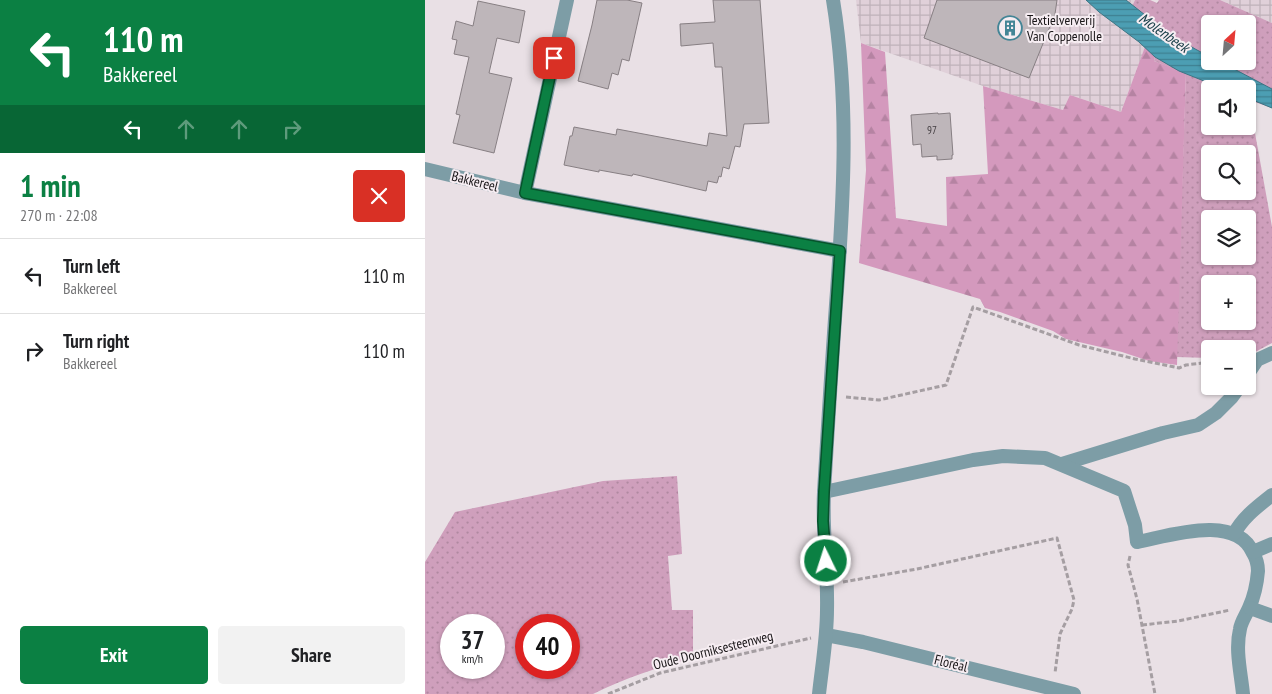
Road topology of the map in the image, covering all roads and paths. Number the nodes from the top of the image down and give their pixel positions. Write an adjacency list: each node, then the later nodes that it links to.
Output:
1 (567, 0): 4 (street)
2 (833, 0): 5 (street)
3 (425, 169): 4 (street, Bakkereel)
4 (525, 193): 5 (street, Bakkereel)
5 (840, 251): 10 (street)
6 (1272, 353): 7 (street)
7 (1256, 361)
8 (1201, 363): 10 (path)
9 (1233, 395): 11 (street)
10 (830, 396): 12 (street)
11 (1062, 464): 12 (street); 15 (street)
12 (824, 492): 18 (street)
13 (1272, 495): 14 (street)
14 (1234, 534): 15 (street); 17 (street)
15 (1137, 542): 21 (path)
16 (1272, 544): 17 (street)
17 (1253, 552): 19 (street)
18 (827, 583): 22 (street); 23 (path)
19 (1250, 608): 20 (street); 21 (path); 28 (street)
20 (1272, 616)
21 (1142, 625): 27 (path)
22 (826, 635): 23 (street, Floréal); 24 (path, Oude Doorniksesteenweg); 25 (street)
23 (1053, 688): 26 (street, Floréal)
24 (608, 694)
25 (819, 694)
26 (1075, 694)
27 (1155, 694)
28 (1243, 694)

